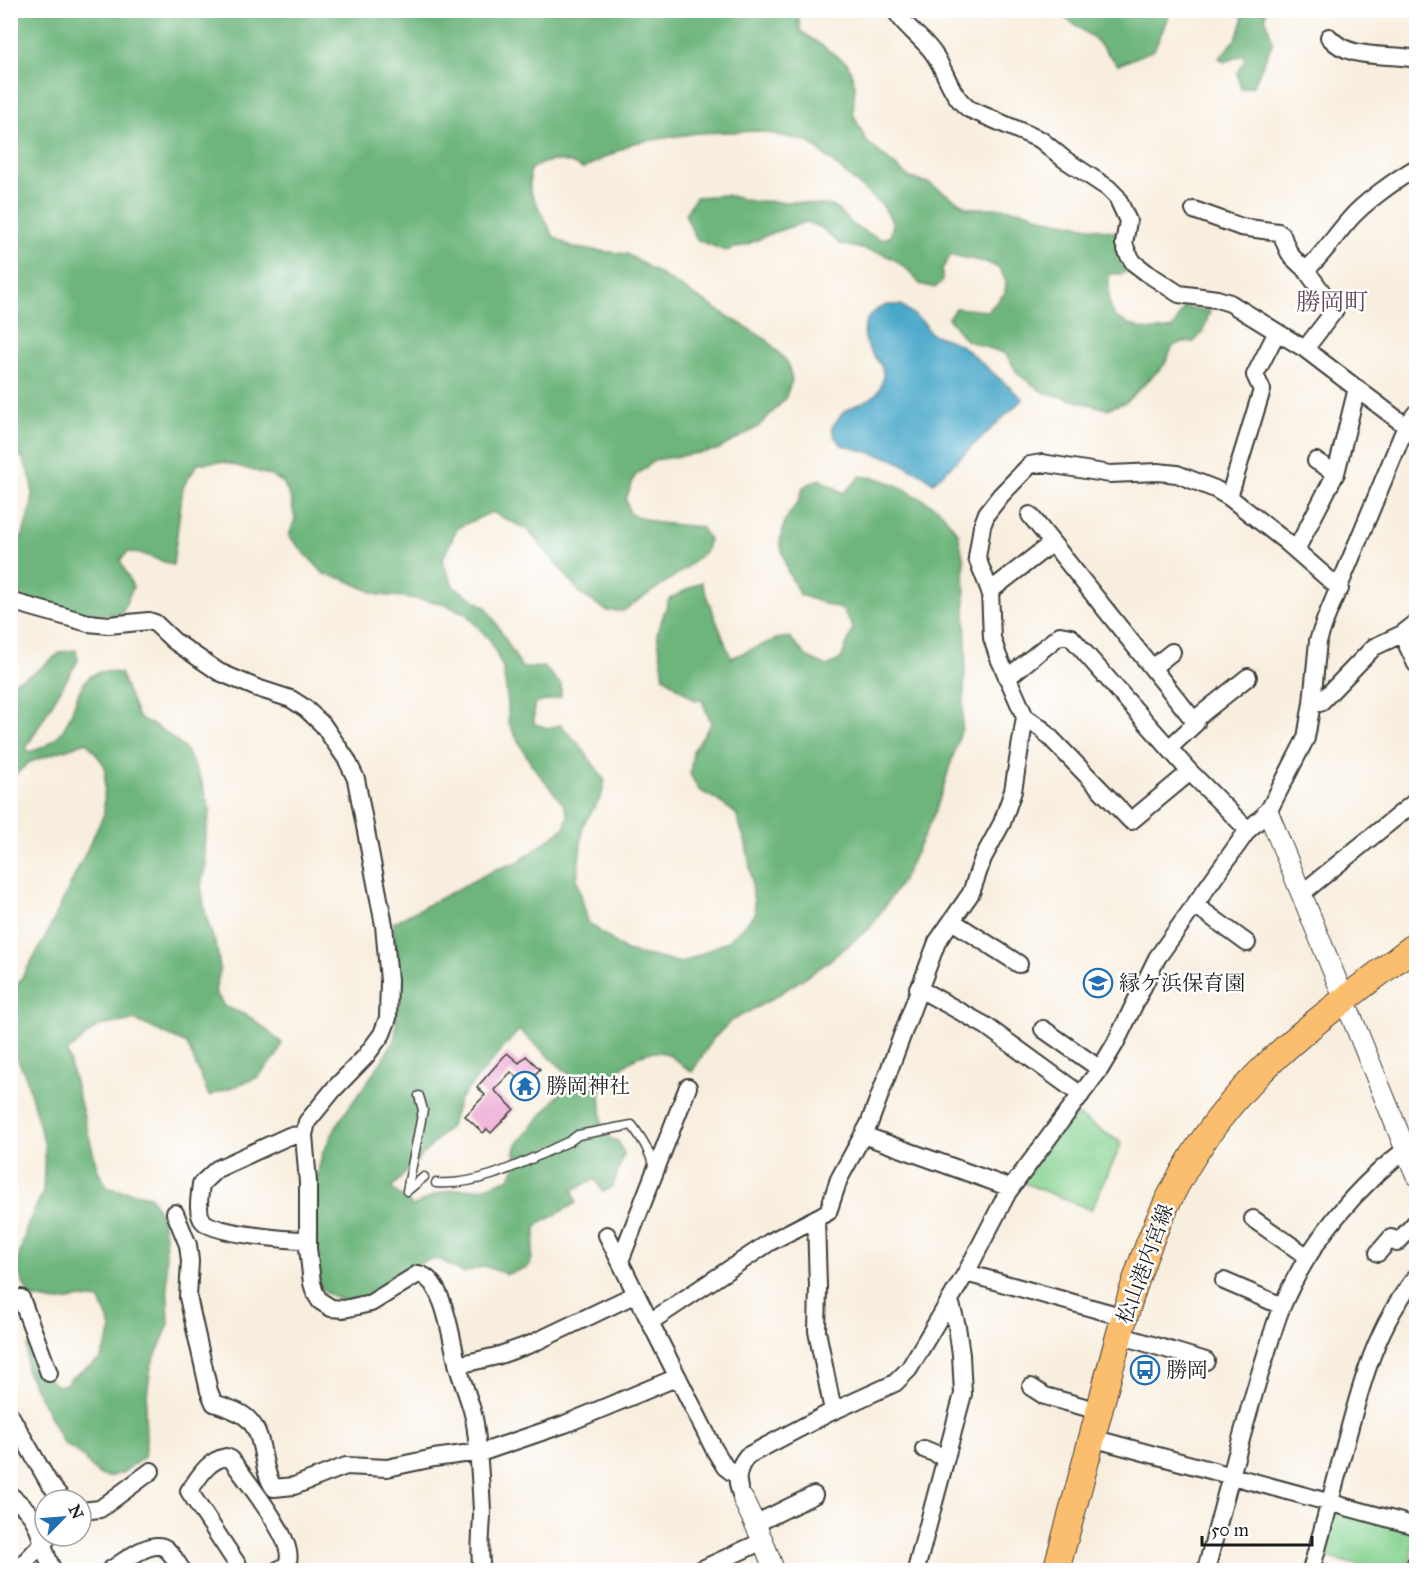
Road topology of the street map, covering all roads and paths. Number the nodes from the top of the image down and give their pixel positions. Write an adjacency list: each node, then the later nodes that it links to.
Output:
1 (897, 10): 7 (street)
2 (1329, 37): 3 (street)
3 (1416, 59)
4 (1416, 168): 6 (street)
5 (1194, 210): 6 (street)
6 (1306, 270): 8 (street)
7 (1277, 333): 8 (street); 13 (street)
8 (1305, 349): 9 (street)
9 (1357, 388): 10 (street); 12 (street)
10 (1411, 419): 17 (street)
11 (1316, 461): 12 (street)
12 (1336, 473): 16 (street)
13 (1229, 497): 16 (street); 18 (street)
14 (1030, 515): 15 (street)
15 (1052, 543): 18 (street); 24 (street)
16 (1296, 550): 17 (street)
17 (1340, 590): 27 (street)
18 (990, 591): 26 (street)
19 (10, 601): 48 (street)
20 (1416, 623): 21 (street)
21 (1402, 634): 23 (street); 27 (street)
22 (1172, 652): 24 (street)
23 (1416, 664)
24 (1152, 668): 29 (street)
25 (1248, 677): 29 (street)
26 (1007, 678): 28 (street); 30 (street)
27 (1312, 703): 33 (street)
28 (1024, 717): 31 (street); 37 (street)
29 (1194, 720): 30 (street)
30 (1168, 748): 31 (street)
31 (1190, 772): 34 (street)
32 (1416, 801): 35 (street)
33 (1268, 812): 34 (street); 35 (street)
34 (1248, 830): 36 (street)
35 (1301, 894): 42 (street)
36 (1195, 905): 38 (street); 44 (street)
37 (952, 921): 40 (street); 41 (street)
38 (1247, 943)
39 (1416, 945): 42 (main road, 松山港内宮線)
40 (1019, 964)
41 (918, 988): 46 (street); 49 (street)
42 (1344, 1000): 50 (street); 73 (main road, 松山港内宮線)
43 (1043, 1029): 44 (street)
44 (1100, 1069): 46 (street)
45 (688, 1087): 51 (street)
46 (1081, 1095): 55 (street)
47 (419, 1096): 53 (lane)
48 (304, 1135): 56 (street); 61 (street)
49 (862, 1135): 55 (street); 57 (street)
50 (1411, 1146): 52 (street); 63 (street)
51 (655, 1172): 54 (lane); 64 (street)
52 (1416, 1174)
53 (424, 1177)
54 (436, 1183)
55 (1011, 1188): 65 (street)
56 (200, 1200): 61 (street); 84 (street)
57 (816, 1218): 72 (street); 80 (street)
58 (1253, 1220): 63 (street)
59 (1416, 1222): 62 (street)
60 (607, 1235): 64 (street)
61 (308, 1240): 75 (street)
62 (1378, 1253)
63 (1308, 1257): 71 (street)
64 (620, 1261): 68 (street)
65 (966, 1273): 69 (street); 73 (street)
66 (1416, 1277): 93 (street)
67 (1224, 1281): 71 (street)
68 (636, 1294): 72 (street); 75 (street)
69 (950, 1301): 80 (street); 85 (street)
70 (10, 1302): 76 (street)
71 (1282, 1306): 88 (street)
72 (650, 1322): 77 (street)
73 (1122, 1326): 74 (street); 79 (main road, 松山港内宮線)
74 (1206, 1361)
75 (458, 1365): 84 (street)
76 (49, 1373)
77 (678, 1377): 84 (street); 87 (street)
78 (1032, 1387): 79 (street)
79 (1099, 1411): 82 (main road, 松山港内宮線)
80 (833, 1412): 87 (street)
81 (10, 1415): 89 (street)
82 (1092, 1438): 88 (street); 111 (main road, 松山港内宮線)
83 (924, 1449): 85 (street)
84 (478, 1451): 107 (street)
85 (946, 1458): 110 (street)
86 (151, 1471): 94 (street)
87 (737, 1476): 92 (street)
88 (1232, 1476): 93 (street); 112 (street)
89 (53, 1488)
90 (10, 1495): 95 (street)
91 (814, 1495): 97 (street)
92 (743, 1499): 97 (street)
93 (1330, 1503): 96 (street); 113 (street)
94 (93, 1510)
95 (33, 1520)
96 (1416, 1526)
97 (759, 1532): 108 (street); 109 (street)
98 (38, 1548): 101 (street)
99 (48, 1548): 102 (street)
100 (1416, 1563): 114 (street)
101 (17, 1570)
102 (53, 1570)
103 (110, 1570): 104 (street)
104 (182, 1570)
105 (241, 1570): 106 (street)
106 (278, 1570)
107 (482, 1570)
108 (700, 1570)
109 (774, 1570)
110 (916, 1570)
111 (1056, 1570)
112 (1206, 1570)
113 (1311, 1570)
114 (1414, 1570)

